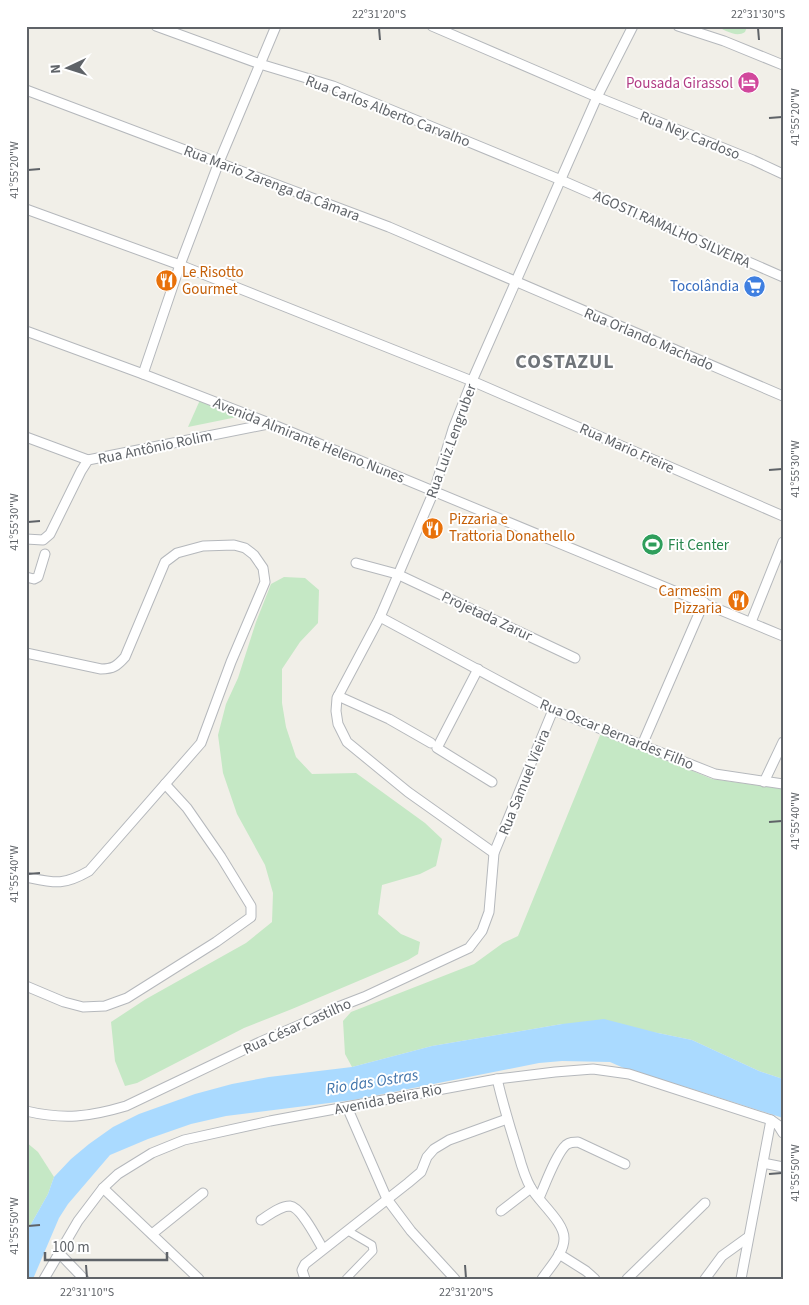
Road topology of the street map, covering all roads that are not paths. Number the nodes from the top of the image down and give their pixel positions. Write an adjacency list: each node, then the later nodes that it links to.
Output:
1 (156, 26): 6 (street, Rua Carlos Alberto Carvalho)
2 (276, 26): 6 (street)
3 (432, 26): 9 (street, Rua Ney Cardoso)
4 (633, 26): 9 (street, Rua Luiz Lengruber)
5 (678, 26): 7 (street)
6 (260, 64): 10 (street); 12 (street, Rua Carlos Alberto Carvalho)
7 (783, 65)
8 (26, 90): 10 (street, Rua Mario Zarenga da Câmara)
9 (597, 97): 11 (street, Rua Ney Cardoso); 12 (street, Rua Luiz Lengruber)
10 (219, 162): 14 (street); 16 (street, Rua Mario Zarenga da Câmara)
11 (783, 174)
12 (561, 180): 15 (street, AGOSTI RAMALHO SILVEIRA); 16 (street, Rua Luiz Lengruber)
13 (26, 210): 14 (street, Rua Mario Freire)
14 (180, 265): 18 (street); 19 (street, Rua Mario Freire)
15 (783, 277)
16 (516, 281): 19 (street, Rua Luiz Lengruber); 20 (street, Rua Orlando Machado)
17 (26, 331): 18 (street, Avenida Almirante Heleno Nunes)
18 (143, 374): 21 (street, Avenida Almirante Heleno Nunes)
19 (472, 381): 24 (street, Rua Luiz Lengruber); 25 (street, Rua Mario Freire)
20 (783, 396)
21 (269, 424): 23 (street, Rua Antônio Rolim); 24 (street, Avenida Almirante Heleno Nunes)
22 (26, 438): 23 (street)
23 (88, 460): 26 (street, Rua Antônio Rolim)
24 (434, 491): 30 (street, Rua Luiz Lengruber); 32 (street, Avenida Almirante Heleno Nunes)
25 (783, 516)
26 (26, 539)
27 (783, 542): 34 (street)
28 (46, 554): 31 (street)
29 (356, 563): 30 (street, Projetada Zarur)
30 (398, 574): 33 (street, Rua Luiz Lengruber); 37 (street, Projetada Zarur)
31 (26, 577)
32 (704, 602): 34 (street, Avenida Almirante Heleno Nunes); 43 (street)
33 (380, 617): 38 (street, Rua Oscar Bernardes Filho); 39 (street, Rua Luiz Lengruber)
34 (751, 622): 35 (street, Avenida Almirante Heleno Nunes)
35 (783, 636)
36 (26, 653): 46 (street)
37 (576, 658)
38 (478, 669): 40 (street, Rua Oscar Bernardes Filho); 44 (street)
39 (338, 696): 42 (street); 48 (street, Rua Luiz Lengruber)
40 (553, 710): 43 (street, Rua Oscar Bernardes Filho); 48 (street, Rua Samuel Vieira)
41 (783, 742): 45 (street)
42 (431, 743)
43 (642, 745): 45 (street, Rua Oscar Bernardes Filho)
44 (492, 782)
45 (764, 782): 47 (street, Rua Oscar Bernardes Filho)
46 (165, 784): 49 (street); 50 (street)
47 (783, 784)
48 (494, 853): 53 (street, Rua César Castilho)
49 (26, 877)
50 (26, 986)
51 (497, 1079): 52 (street, Avenida Beira Rio); 54 (street); 55 (street, Avenida Beira Rio)
52 (347, 1107): 60 (street, Avenida Beira Rio); 64 (street)
53 (26, 1111)
54 (507, 1119): 61 (street); 64 (street)
55 (770, 1120): 56 (street, Avenida Beira Rio); 57 (street)
56 (783, 1132)
57 (763, 1163): 59 (street); 70 (street)
58 (625, 1164): 63 (street)
59 (783, 1167)
60 (103, 1188): 69 (street); 72 (street, Avenida Beira Rio)
61 (531, 1188): 63 (street); 66 (street)
62 (203, 1193): 69 (street)
63 (539, 1198): 73 (street)
64 (387, 1199): 68 (street); 79 (street)
65 (705, 1203): 82 (street)
66 (501, 1211)
67 (261, 1220): 71 (street)
68 (348, 1231): 71 (street); 78 (street)
69 (152, 1234): 76 (street)
70 (747, 1238): 83 (street); 84 (street)
71 (323, 1249): 77 (street)
72 (59, 1253): 74 (street, Avenida Beira Rio); 75 (street)
73 (559, 1254): 80 (street); 81 (street)
74 (44, 1279)
75 (84, 1279)
76 (199, 1279)
77 (305, 1279)
78 (346, 1279)
79 (455, 1279)
80 (542, 1279)
81 (595, 1279)
82 (626, 1279)
83 (706, 1279)
84 (741, 1279)

